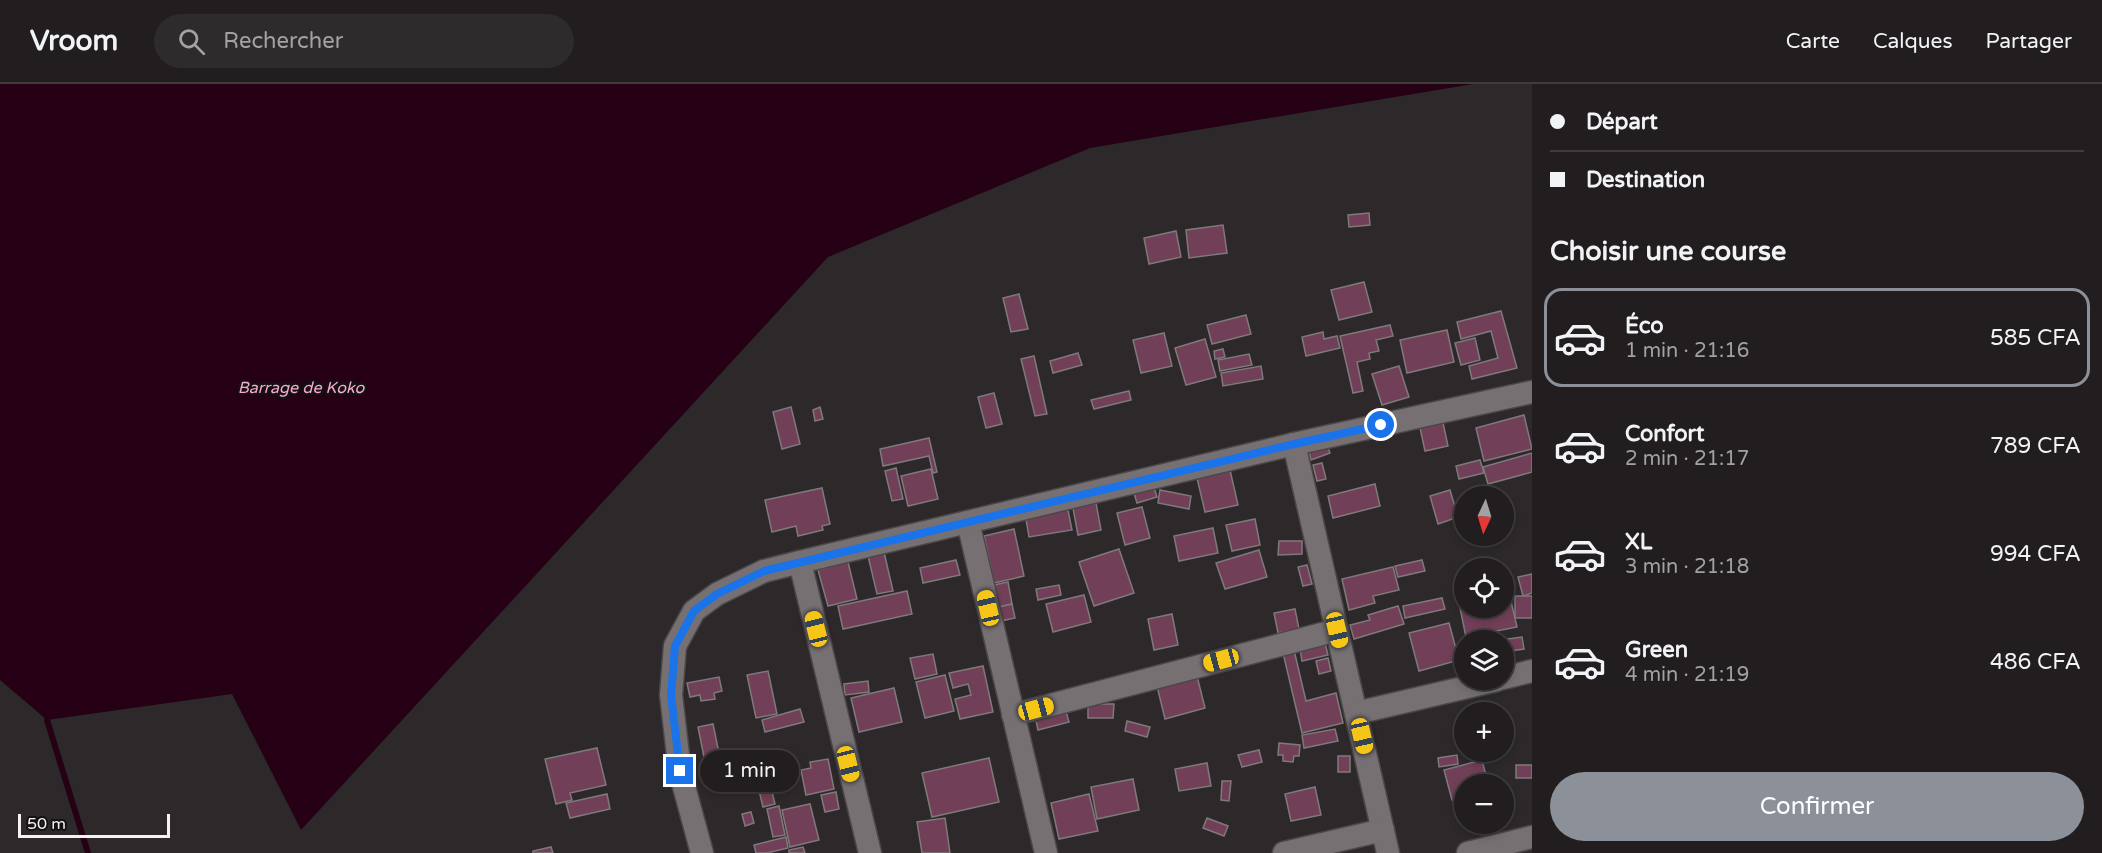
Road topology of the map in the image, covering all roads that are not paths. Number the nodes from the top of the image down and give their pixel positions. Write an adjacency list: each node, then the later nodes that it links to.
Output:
1 (1532, 392): 2 (street)
2 (1294, 444): 3 (street); 5 (street)
3 (968, 522): 4 (street); 10 (street)
4 (800, 562): 13 (street); 14 (street)
5 (1337, 630): 9 (street); 10 (street)
6 (1532, 671): 7 (street)
7 (1514, 675)
8 (1454, 690): 9 (street)
9 (1356, 713): 11 (street)
10 (1013, 715): 15 (street)
11 (1383, 830): 16 (street); 17 (street)
12 (1532, 837): 18 (street)
13 (702, 853)
14 (870, 853)
15 (1046, 853)
16 (1284, 853)
17 (1388, 853)
18 (1468, 853)

